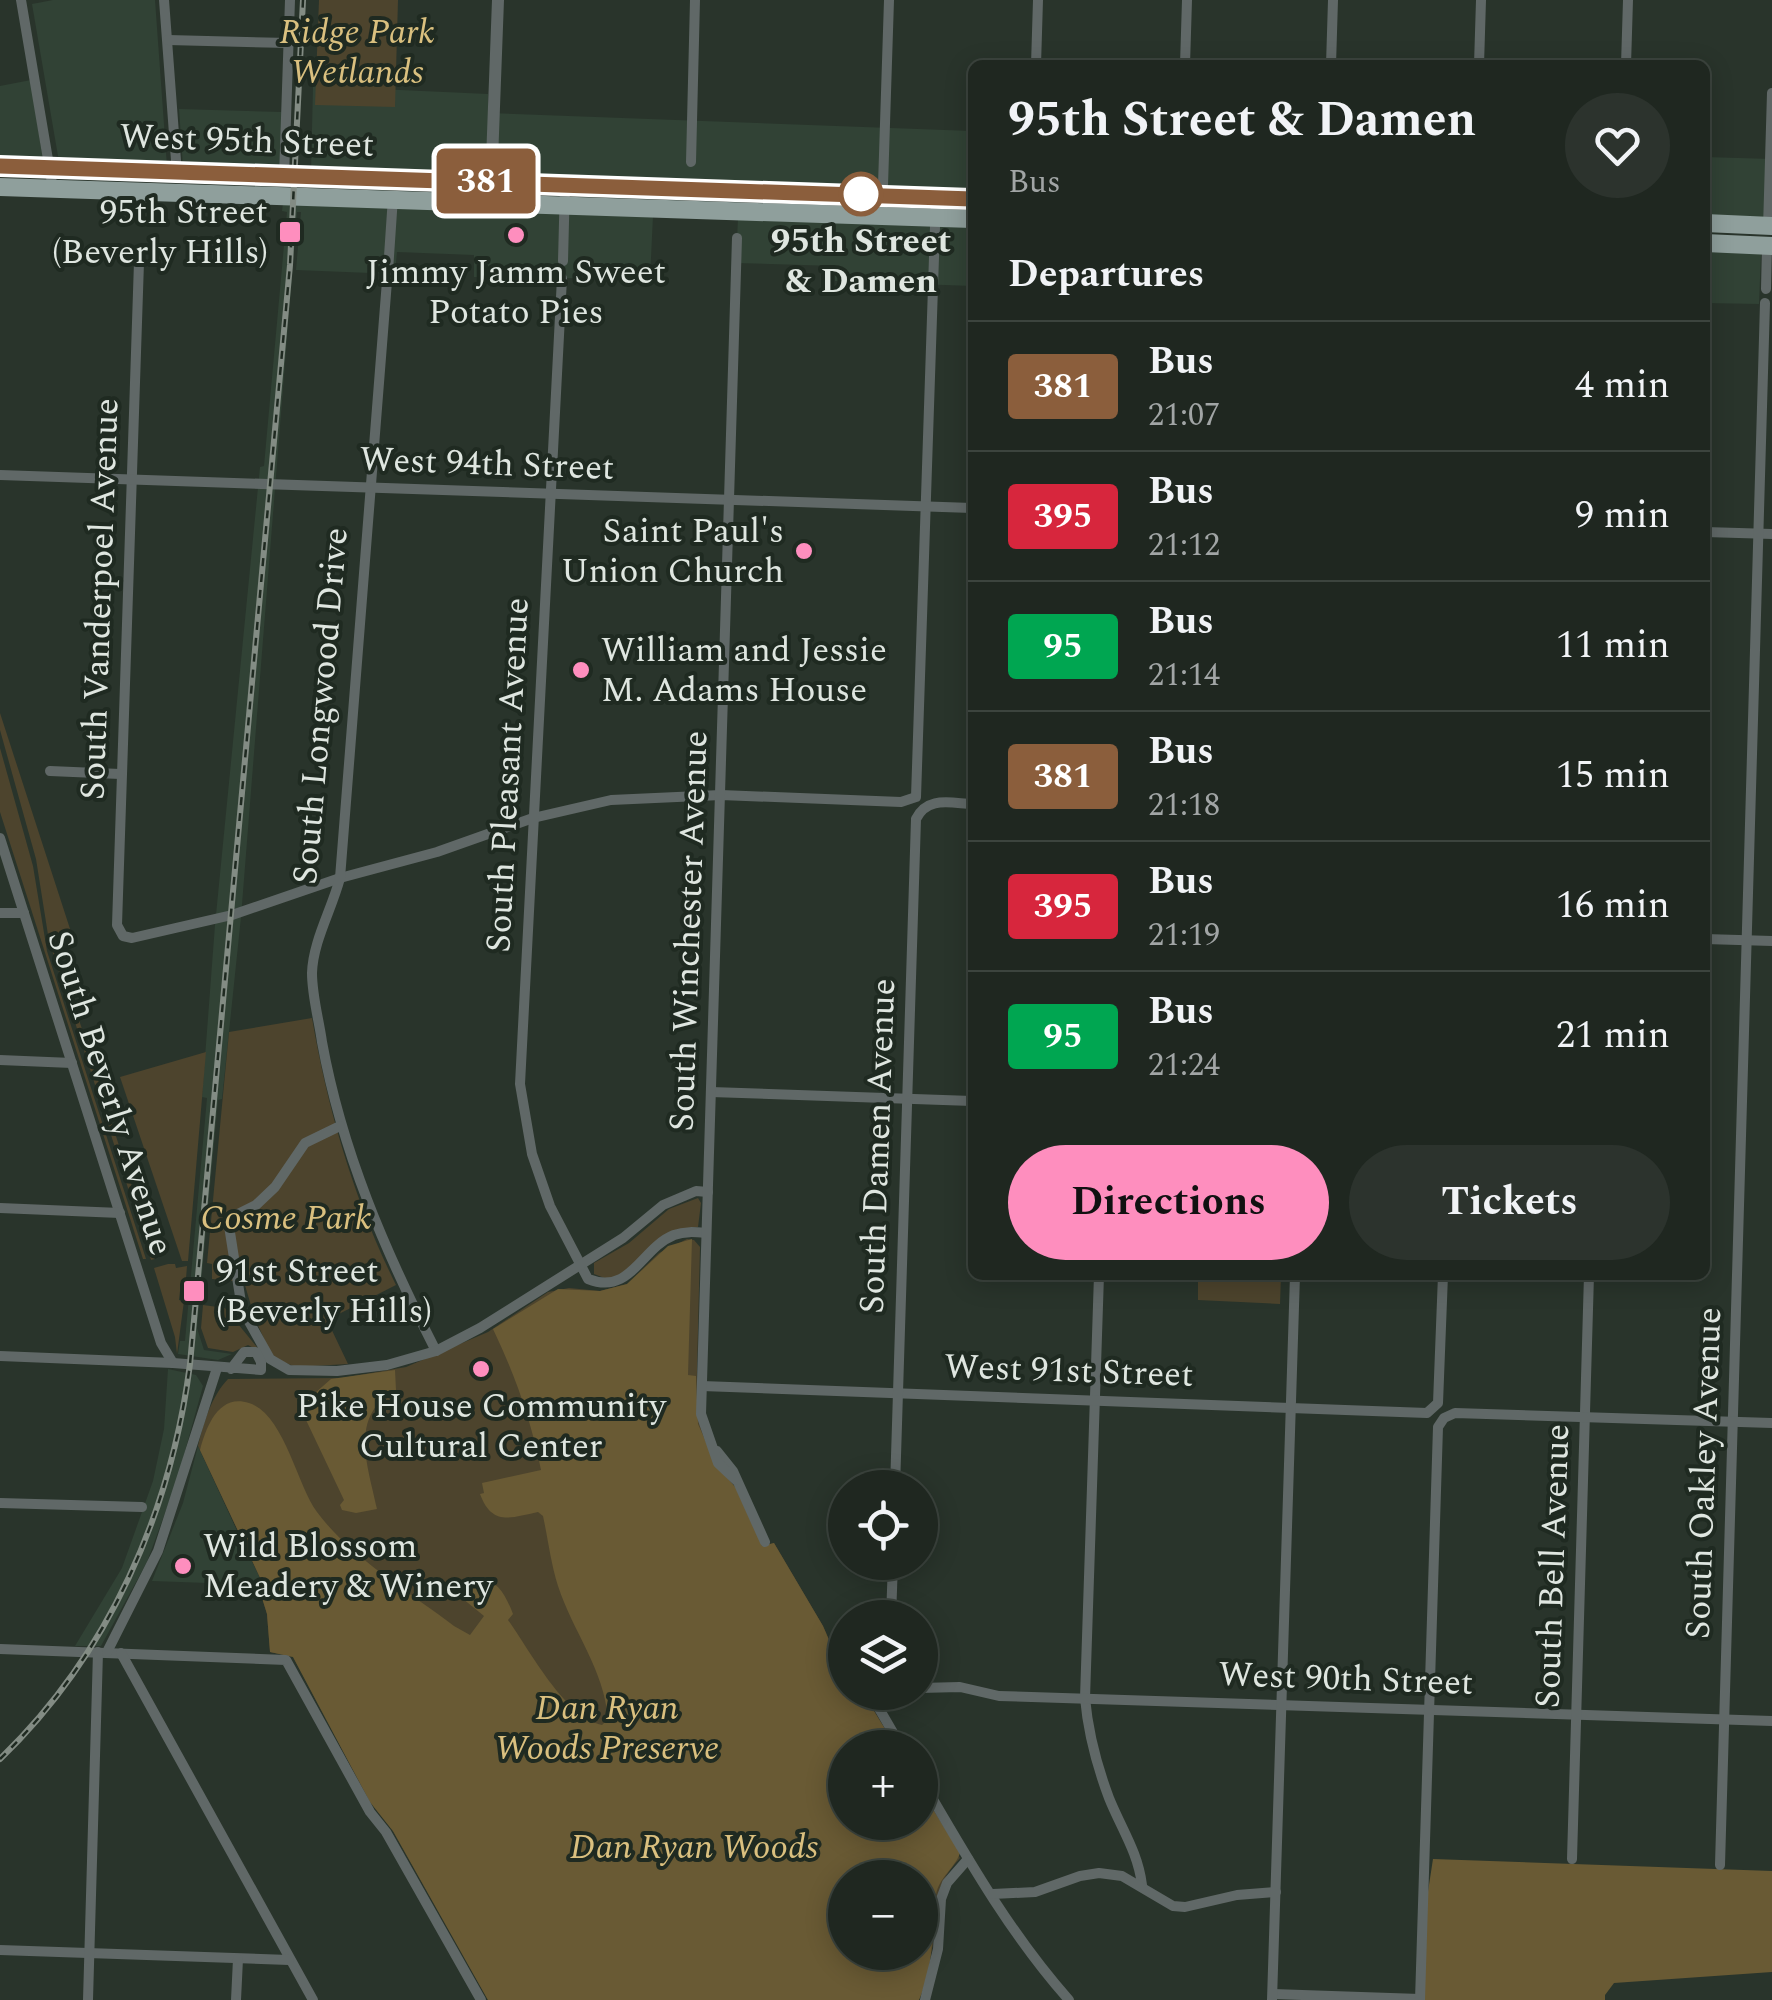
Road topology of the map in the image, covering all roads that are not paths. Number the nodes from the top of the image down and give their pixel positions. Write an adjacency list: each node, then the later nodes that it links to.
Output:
1 (21, 0): 23 (street)
2 (164, 0): 12 (street)
3 (290, 0): 13 (street)
4 (498, 0): 27 (street)
5 (695, 0): 21 (street)
6 (889, 0): 32 (street)
7 (1038, 0): 14 (street)
8 (1187, 0): 15 (street)
9 (1334, 0): 16 (street)
10 (1481, 0): 17 (street)
11 (1628, 0): 18 (street)
12 (168, 40): 13 (street); 24 (street)
13 (289, 43): 25 (street)
14 (1036, 60)
15 (1185, 60)
16 (1332, 60)
17 (1479, 60)
18 (1626, 60)
19 (1772, 93): 20 (street)
20 (1770, 159): 43 (street)
21 (690, 162)
22 (0, 166): 23 (main road, West 95th Street)
23 (50, 167): 24 (main road, West 95th Street); 30 (street)
24 (177, 171): 25 (main road, West 95th Street); 31 (street)
25 (284, 175): 26 (main road, West 95th Street); 34 (street)
26 (395, 178): 27 (main road, West 95th Street); 36 (street, South Longwood Drive)
27 (491, 181): 28 (main road, West 95th Street); 37 (street)
28 (565, 184): 32 (main road, West 95th Street); 38 (street)
29 (0, 187): 30 (main road, West 95th Street)
30 (53, 189): 31 (main road, West 95th Street)
31 (176, 194): 34 (main road, West 95th Street)
32 (883, 195): 33 (main road, West 95th Street); 39 (street)
33 (936, 197): 35 (main road, West 95th Street); 40 (street, South Damen Avenue)
34 (282, 198): 36 (main road, West 95th Street)
35 (968, 198)
36 (393, 201): 37 (main road, West 95th Street); 54 (street, South Longwood Drive)
37 (490, 204): 38 (main road, West 95th Street)
38 (564, 206): 39 (main road, West 95th Street); 48 (street)
39 (882, 216): 40 (main road, West 95th Street)
40 (936, 218): 41 (main road, West 95th Street); 57 (street, South Damen Avenue)
41 (968, 219)
42 (1710, 224): 43 (main road)
43 (1770, 226): 46 (street)
44 (737, 238): 56 (street, South Winchester Avenue)
45 (1710, 244): 46 (main road)
46 (1770, 246): 50 (street)
47 (140, 262): 53 (street, South Vanderpoel Avenue)
48 (563, 262)
49 (562, 278): 55 (street, South Pleasant Avenue)
50 (1766, 289)
51 (1765, 303): 60 (street, South Oakley Avenue)
52 (0, 475): 53 (street, West 94th Street)
53 (132, 480): 54 (street, West 94th Street); 63 (street, South Vanderpoel Avenue)
54 (371, 488): 55 (street, West 94th Street); 69 (street, South Longwood Drive)
55 (551, 494): 56 (street, West 94th Street); 67 (street, South Pleasant Avenue)
56 (729, 500): 57 (street, West 94th Street); 64 (street, South Winchester Avenue)
57 (926, 506): 58 (street, West 94th Street); 65 (street, South Damen Avenue)
58 (968, 508)
59 (1710, 532): 60 (street)
60 (1759, 534): 61 (street); 73 (street, South Oakley Avenue)
61 (1772, 534)
62 (50, 771): 63 (street)
63 (120, 774): 69 (street, South Vanderpoel Avenue)
64 (721, 794): 65 (street); 67 (street); 77 (street, South Winchester Avenue)
65 (919, 802): 66 (street); 78 (street, South Damen Avenue)
66 (968, 804)
67 (532, 818): 69 (street); 85 (street, South Pleasant Avenue)
68 (0, 838): 71 (street, South Beverly Avenue)
69 (340, 878): 80 (street, South Longwood Drive)
70 (0, 913): 71 (street)
71 (24, 913): 76 (street, South Beverly Avenue)
72 (1710, 939): 73 (street)
73 (1747, 940): 74 (street); 100 (street, South Oakley Avenue)
74 (1772, 941)
75 (0, 1060): 76 (street)
76 (72, 1063): 83 (street, South Beverly Avenue)
77 (711, 1092): 78 (street); 81 (street, South Winchester Avenue)
78 (907, 1098): 79 (street); 96 (street, South Damen Avenue)
79 (968, 1101)
80 (340, 1126): 90 (street, South Longwood Drive); 90 (street)
81 (708, 1192): 84 (street, South Winchester Avenue); 85 (street)
82 (0, 1208): 83 (street)
83 (120, 1212): 92 (street, South Beverly Avenue)
84 (706, 1233): 85 (street); 95 (street, South Winchester Avenue)
85 (579, 1266): 90 (street)
86 (1099, 1280): 97 (street)
87 (1295, 1280): 98 (street)
88 (1442, 1280): 98 (street, West 91st Street)
89 (1590, 1280): 99 (street, South Bell Avenue)
90 (436, 1350)
91 (0, 1356): 92 (street)
92 (173, 1363): 93 (street)
93 (217, 1368): 94 (street); 107 (street)
94 (231, 1369): 94 (street)
95 (702, 1386): 96 (street, West 91st Street); 105 (street)
96 (898, 1393): 97 (street, West 91st Street); 102 (street, South Damen Avenue)
97 (1096, 1400): 98 (street, West 91st Street); 110 (street)
98 (1290, 1406): 111 (street)
99 (1585, 1417): 100 (street); 112 (street); 113 (street, South Bell Avenue)
100 (1733, 1422): 101 (street); 114 (street, South Oakley Avenue)
101 (1772, 1423)
102 (896, 1470)
103 (0, 1503): 104 (street)
104 (142, 1508)
105 (765, 1542)
106 (0, 1649): 107 (street)
107 (103, 1652): 108 (street); 124 (street)
108 (122, 1653): 126 (street); 132 (street)
109 (938, 1688): 110 (street, West 90th Street)
110 (1085, 1698): 111 (street, West 90th Street); 120 (street)
111 (1282, 1704): 112 (street, West 90th Street); 121 (street)
112 (1430, 1709): 113 (street, West 90th Street); 128 (street)
113 (1576, 1713): 114 (street, West 90th Street); 117 (street, South Bell Avenue)
114 (1724, 1719): 115 (street, West 90th Street); 119 (street, South Oakley Avenue)
115 (1772, 1721)
116 (938, 1809): 118 (street)
117 (1572, 1859)
118 (968, 1860): 122 (street); 133 (street)
119 (1720, 1865)
120 (1142, 1885): 121 (street); 122 (street)
121 (1276, 1892): 127 (street)
122 (993, 1894): 134 (street)
123 (0, 1950): 124 (street)
124 (90, 1954): 125 (street); 129 (street)
125 (238, 1959): 126 (street); 130 (street)
126 (289, 1960): 131 (street)
127 (1273, 1997): 128 (street)
128 (1420, 1999)
129 (88, 2000)
130 (236, 2000)
131 (312, 2000)
132 (481, 2000)
133 (925, 2000)
134 (1069, 2000)

